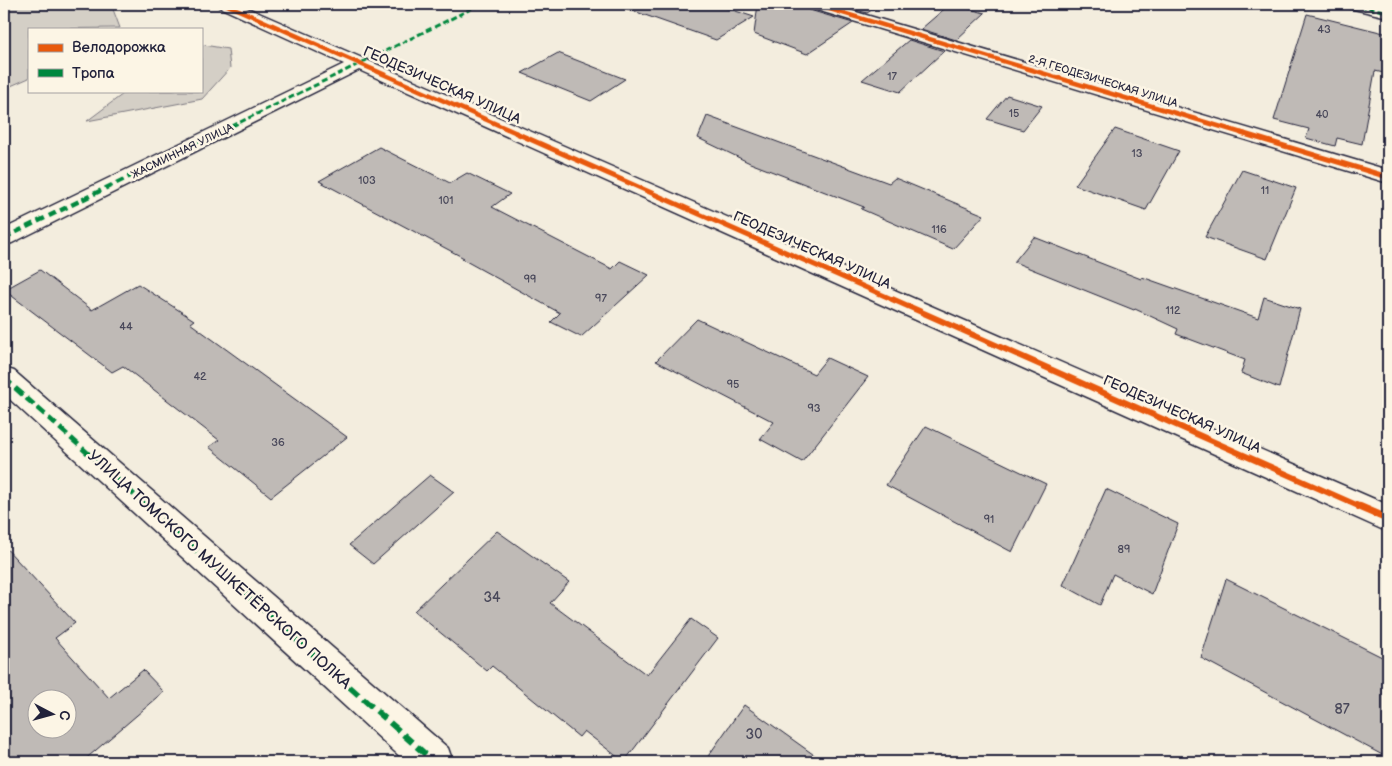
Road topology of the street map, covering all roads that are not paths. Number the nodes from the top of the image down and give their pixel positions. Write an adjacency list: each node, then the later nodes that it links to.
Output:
1 (225, 4): 5 (street, ГЕОДЕЗИЧЕСКАЯ УЛИЦА)
2 (813, 4): 6 (street, 2-Я ГЕОДЕЗИЧЕСКАЯ УЛИЦА)
3 (1351, 4): 4 (street)
4 (1388, 12)
5 (360, 63): 7 (street, ЖАСМИННАЯ УЛИЦА); 9 (street, ГЕОДЕЗИЧЕСКАЯ УЛИЦА)
6 (1388, 177)
7 (4, 238)
8 (4, 378): 10 (street, УЛИЦА ТОМСКОГО МУШКЕТЁРСКОГО ПОЛКА)
9 (1388, 519)
10 (434, 762)

